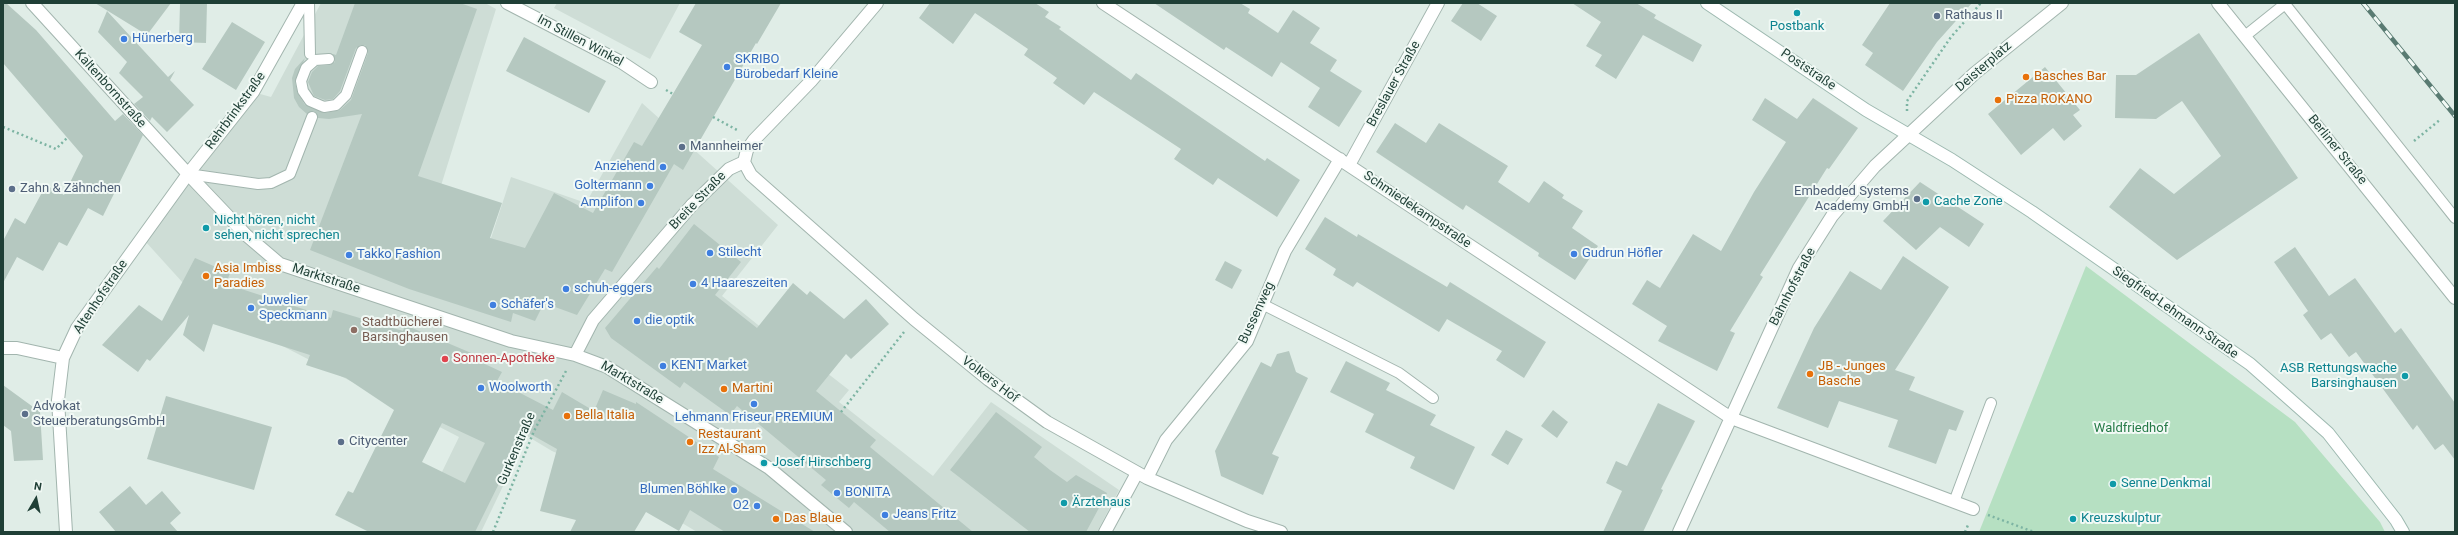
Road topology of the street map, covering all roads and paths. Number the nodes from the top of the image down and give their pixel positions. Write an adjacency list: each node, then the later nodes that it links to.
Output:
1 (32, 3): 28 (street, Kaltenbornstraße)
2 (303, 3): 28 (street, Rehrbrinkstraße)
3 (310, 3): 15 (lane)
4 (507, 3): 17 (street, Im Stillen Winkel)
5 (877, 3): 24 (street)
6 (1103, 3): 27 (street, Schmiedekampstraße)
7 (1438, 3): 27 (street, Breslauer Straße)
8 (1707, 3): 22 (street, Poststraße)
9 (1981, 3): 22 (path)
10 (2062, 3): 22 (street, Deisterplatz)
11 (2218, 3): 13 (street, Berliner Straße)
12 (2285, 4): 13 (lane); 25 (lane)
13 (2245, 36): 30 (street, Berliner Straße)
14 (362, 51): 16 (lane)
15 (310, 54)
16 (329, 59)
17 (651, 82)
18 (312, 117): 28 (lane)
19 (713, 117): 24 (path)
20 (2441, 119): 25 (path)
21 (3, 127): 23 (path)
22 (1909, 135): 39 (street, Bahnhofstraße); 50 (street, Siegfried-Lehmann-Straße)
23 (68, 137)
24 (754, 140): 26 (street)
25 (2402, 151): 29 (lane)
26 (744, 162): 32 (street, Volkers Hof); 34 (street, Breite Straße)
27 (1345, 162): 31 (street, Bussenweg); 39 (street, Schmiedekampstraße)
28 (188, 174): 34 (street, Marktstraße); 35 (street, Altenhofstraße)
29 (2455, 218)
30 (2455, 298)
31 (1262, 304): 36 (lane); 40 (street, Bussenweg)
32 (914, 320): 38 (path); 40 (street, Volkers Hof)
33 (3, 348): 35 (street)
34 (575, 355): 44 (path, Gurkenstraße); 45 (street, Marktstraße)
35 (63, 358): 43 (street, Altenhofstraße)
36 (1433, 398)
37 (1991, 403): 41 (lane)
38 (841, 412)
39 (1731, 418): 41 (street); 48 (street, Bahnhofstraße)
40 (1142, 476): 46 (street, Bussenweg); 47 (street, Volkers Hof)
41 (1954, 502): 42 (street)
42 (1973, 509): 49 (path)
43 (66, 532)
44 (493, 532)
45 (846, 532)
46 (1105, 532)
47 (1281, 532)
48 (1679, 532)
49 (2034, 532)
50 (2403, 532)

